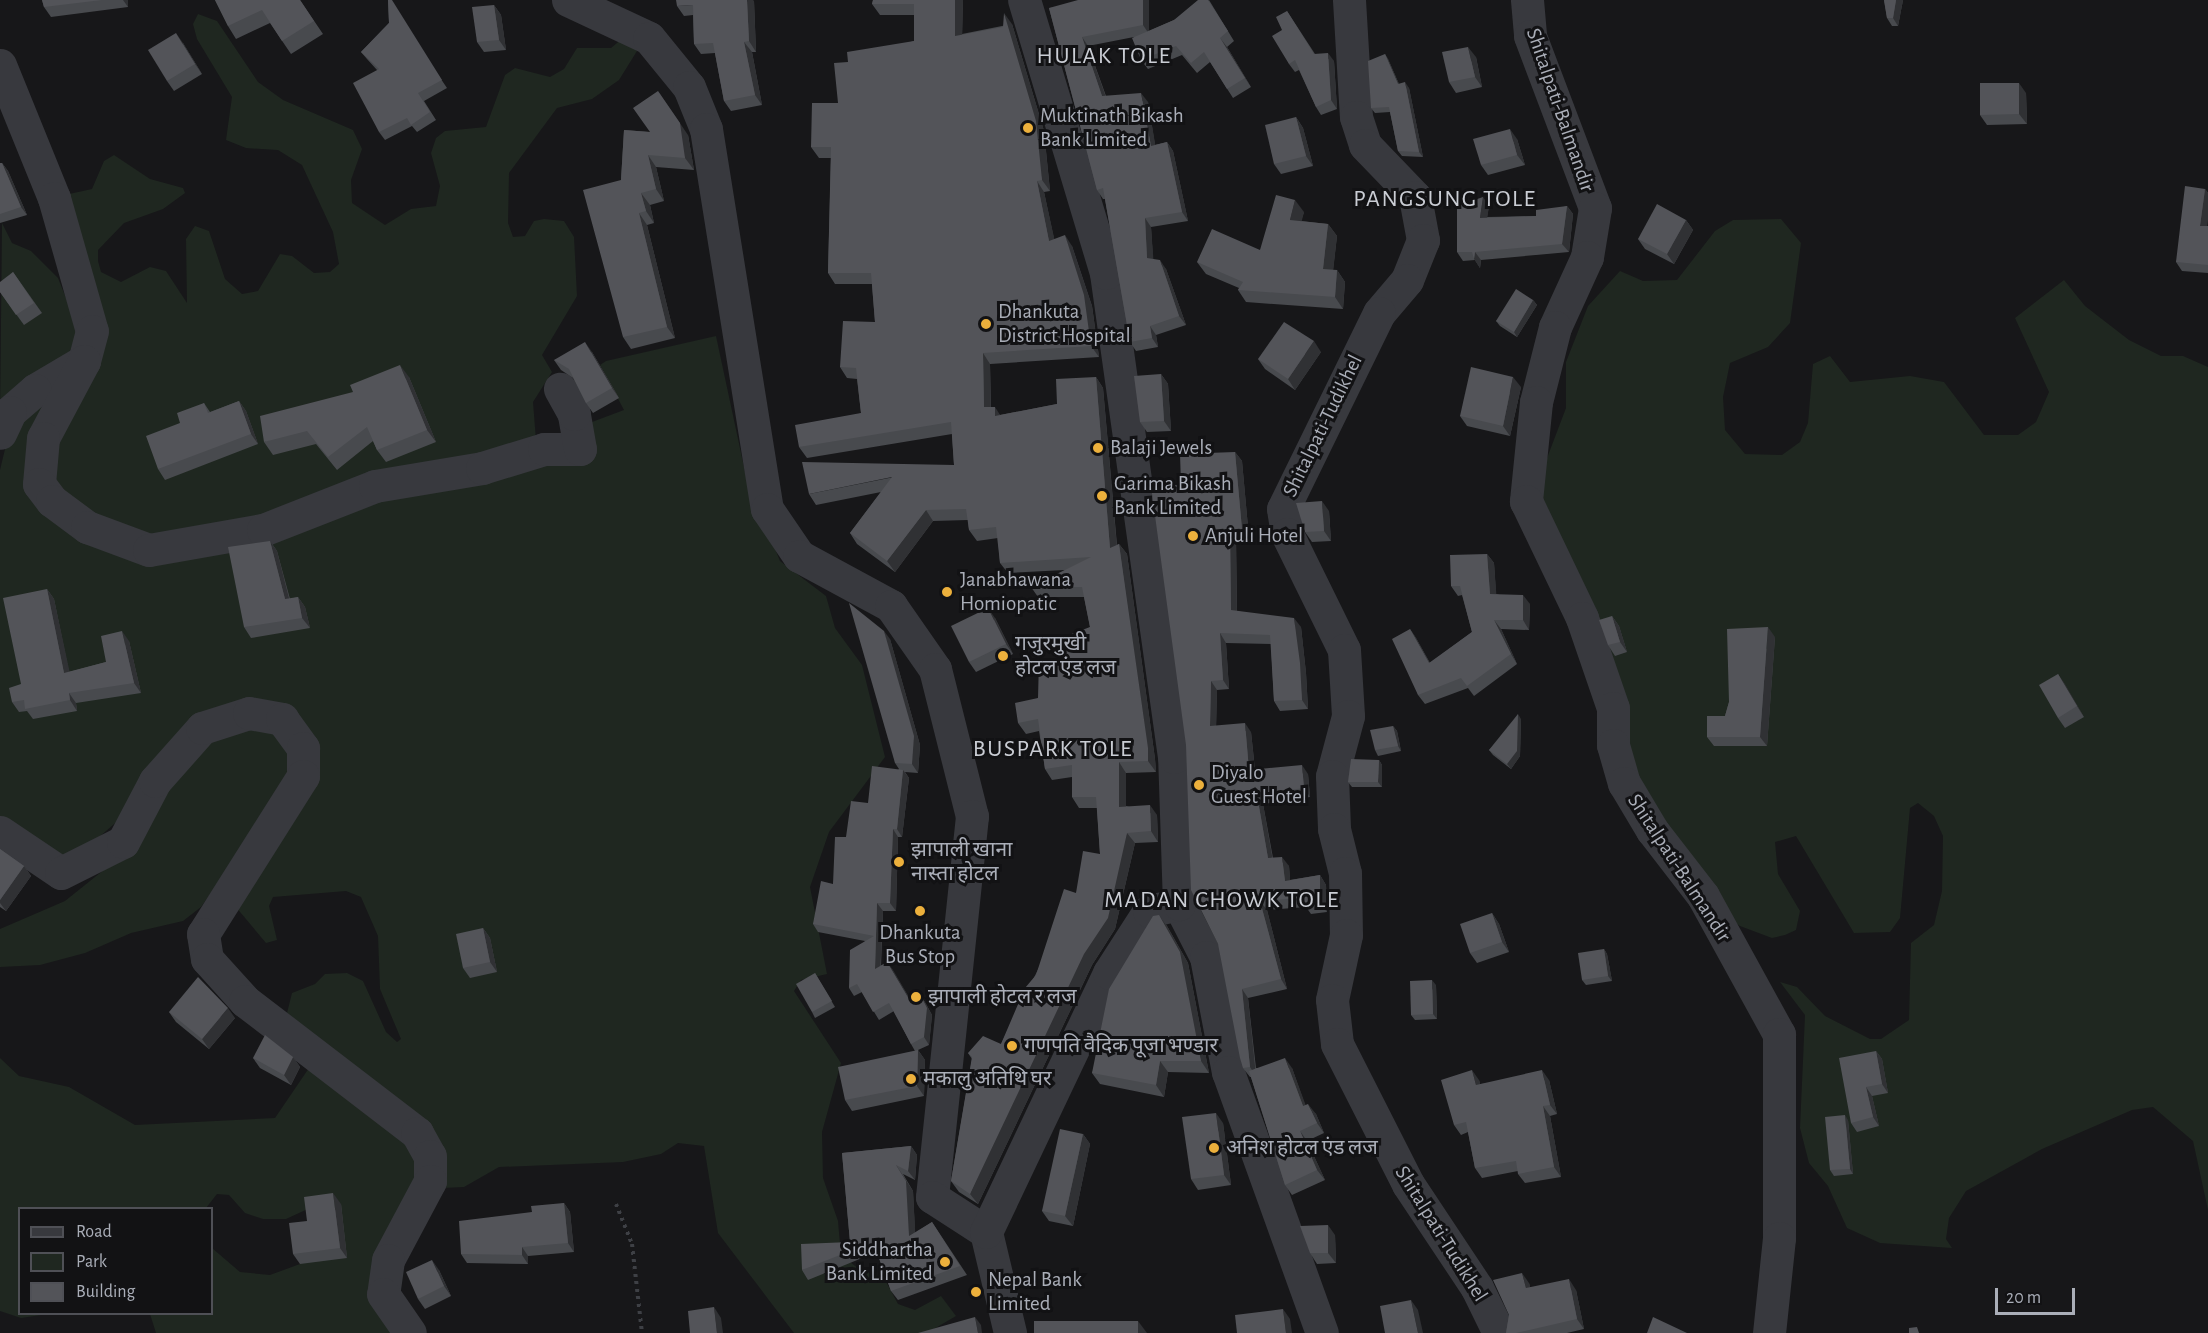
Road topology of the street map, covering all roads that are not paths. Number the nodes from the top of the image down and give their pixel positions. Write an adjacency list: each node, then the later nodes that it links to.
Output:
1 (568, 0): 11 (street)
2 (1024, 0): 10 (street)
3 (1349, 0): 15 (street, Shitalpati-Tudikhel)
4 (1527, 0): 16 (street, Shitalpati-Balmandir)
5 (0, 65): 6 (street)
6 (84, 361): 7 (street); 8 (street)
7 (560, 389)
8 (0, 433)
9 (0, 832): 12 (street)
10 (1179, 904): 11 (street); 14 (street)
11 (986, 1232): 13 (street)
12 (410, 1333)
13 (1010, 1333)
14 (1322, 1333)
15 (1499, 1333)
16 (1769, 1333)

